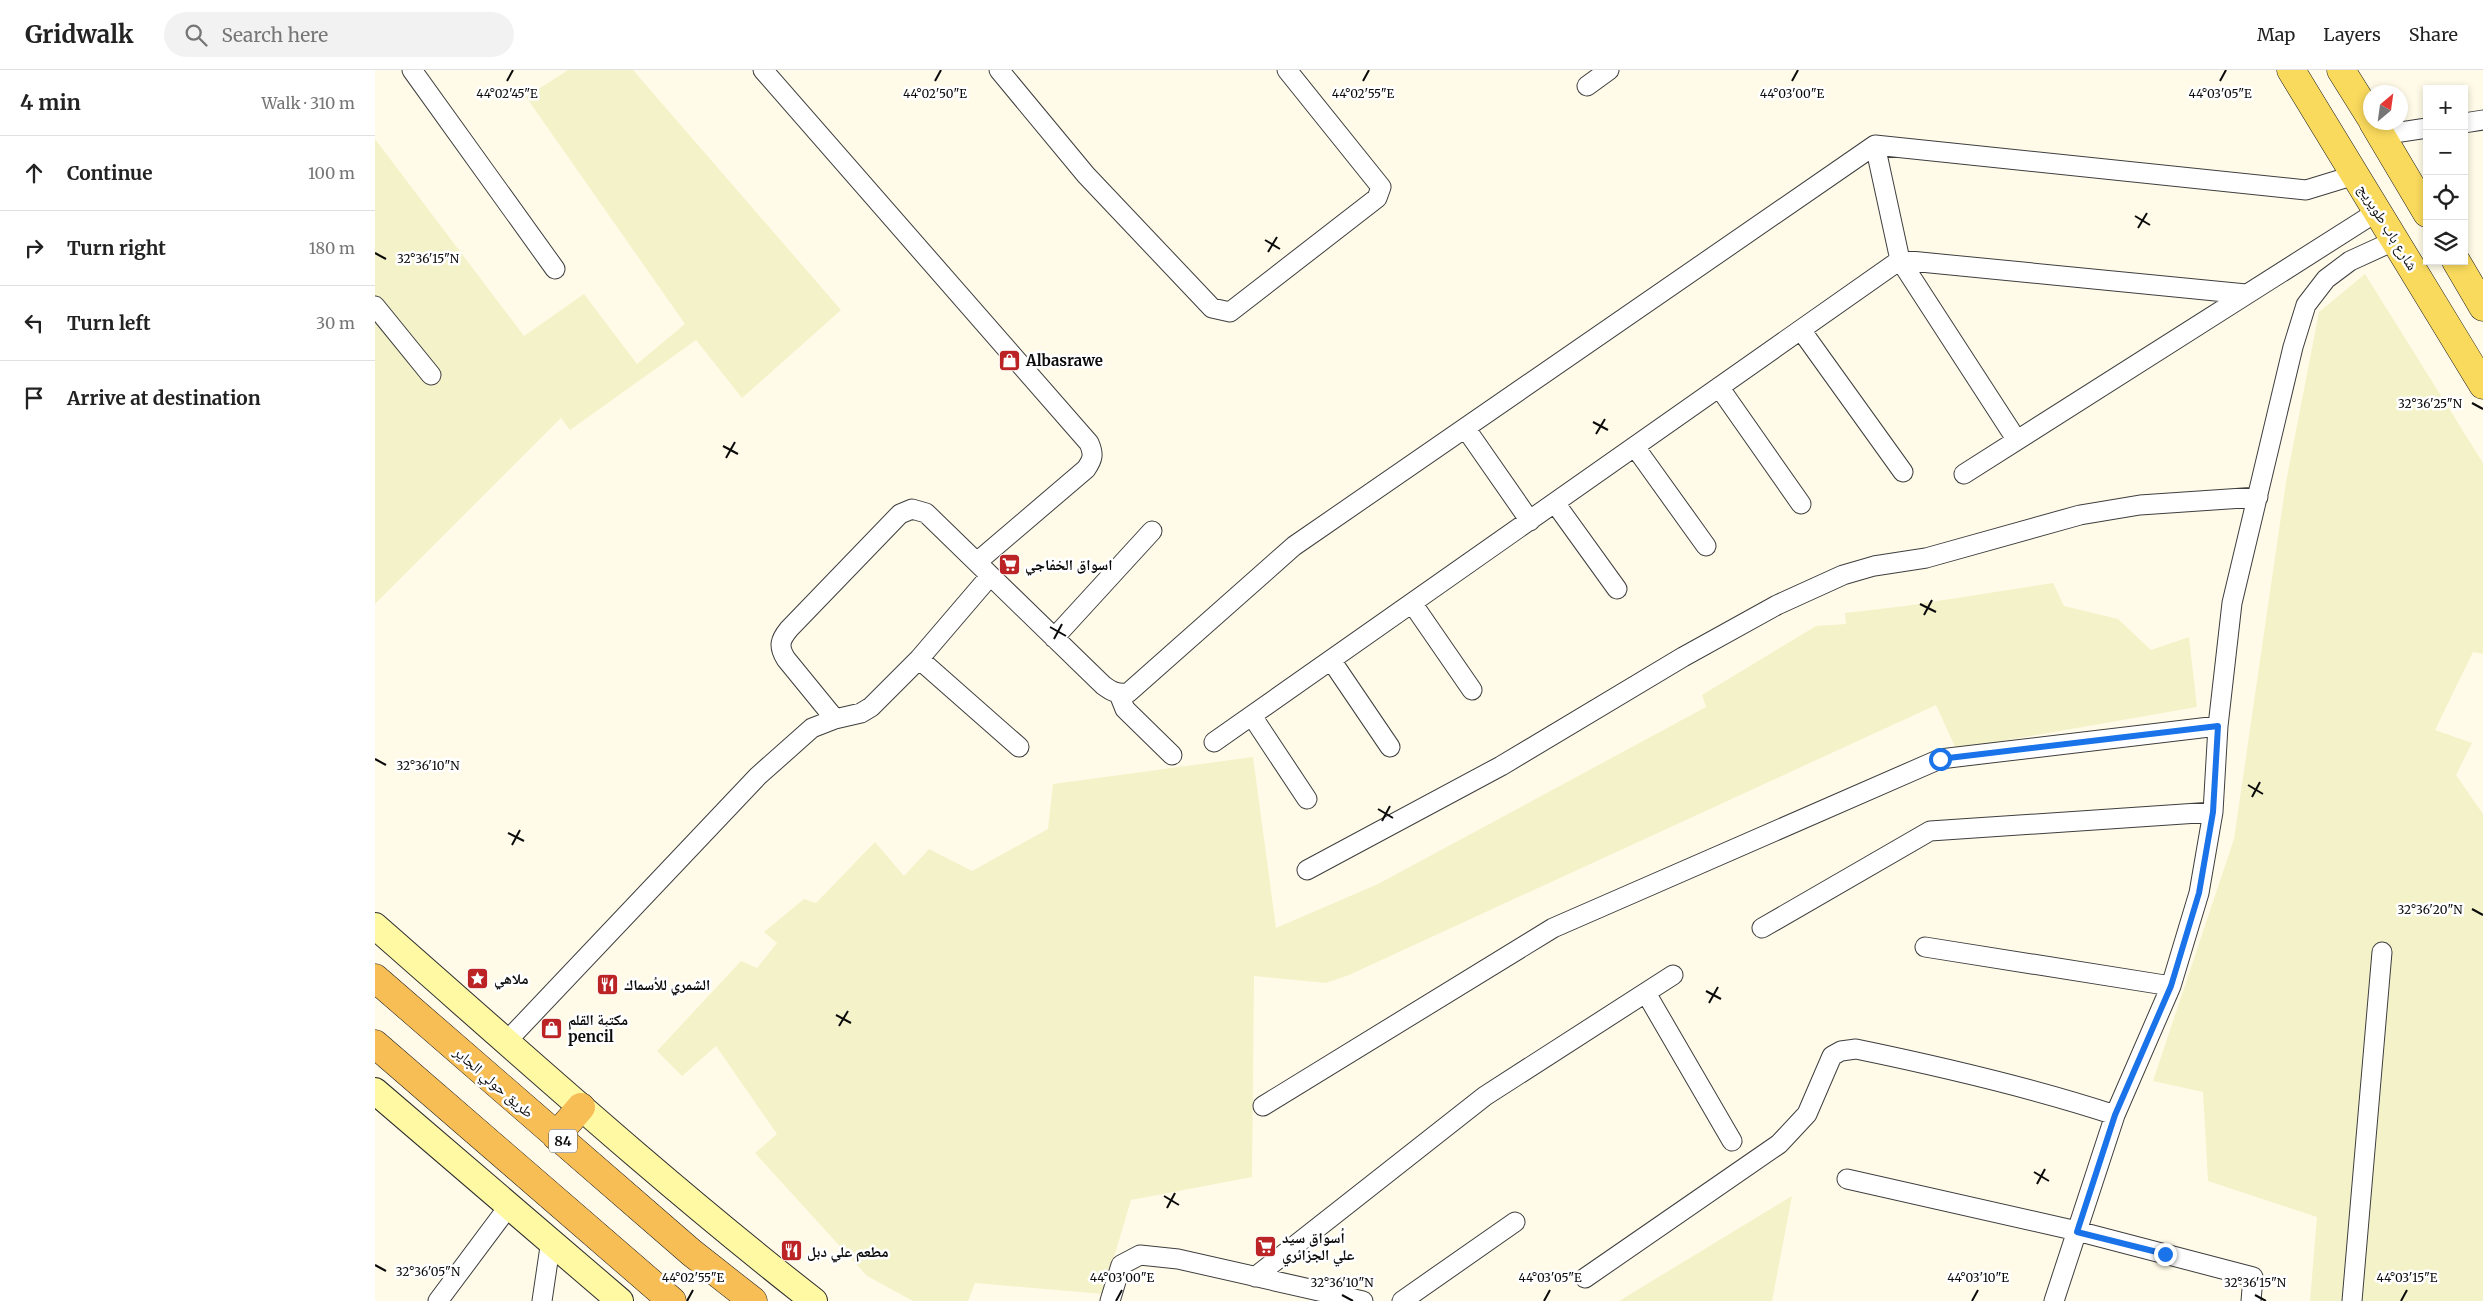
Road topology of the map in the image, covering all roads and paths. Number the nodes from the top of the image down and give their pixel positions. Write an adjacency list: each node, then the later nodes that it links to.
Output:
1 (412, 70): 24 (street)
2 (763, 70): 43 (street)
3 (999, 70): 4 (street)
4 (1287, 70)
5 (1609, 70): 8 (street)
6 (2291, 70): 17 (main road, شارع باب طويريج)
7 (2341, 70): 9 (main road)
8 (1587, 86)
9 (2363, 106)
10 (2483, 120): 11 (street)
11 (2468, 122)
12 (2408, 127): 13 (street)
13 (2423, 128)
14 (2378, 130): 16 (main road)
15 (1875, 145): 17 (street); 22 (street); 32 (street)
16 (2395, 159): 17 (main road); 18 (main road)
17 (2358, 179): 19 (main road, شارع باب طويريج)
18 (2423, 206)
19 (2378, 210): 21 (main road, شارع باب طويريج); 25 (street)
20 (2423, 221): 21 (main road)
21 (2396, 240): 30 (main road, شارع باب طويريج); 37 (street)
22 (1900, 260): 25 (street); 28 (street); 33 (street)
23 (2458, 265): 27 (main road)
24 (555, 269)
25 (2246, 294): 33 (street)
26 (375, 306): 29 (street)
27 (2483, 307)
28 (1801, 330): 31 (street); 35 (street)
29 (431, 375)
30 (2483, 385)
31 (1719, 387): 34 (street); 39 (street)
32 (1466, 430): 40 (street); 51 (street)
33 (2016, 438): 36 (street)
34 (1635, 446): 38 (street); 42 (street)
35 (1903, 472)
36 (1964, 474)
37 (2258, 497): 54 (street); 61 (street)
38 (1555, 502): 40 (street); 45 (street)
39 (1801, 504)
40 (1530, 520): 46 (street)
41 (1152, 531): 47 (street)
42 (1706, 546)
43 (977, 562): 44 (street); 53 (street)
44 (990, 576): 47 (street); 48 (street)
45 (1617, 589)
46 (1412, 603): 49 (street); 50 (street)
47 (1054, 638): 51 (street)
48 (919, 659): 53 (street); 56 (street)
49 (1331, 660): 52 (street); 57 (street)
50 (1472, 690)
51 (1119, 694): 58 (street)
52 (1252, 716): 55 (street); 59 (street)
53 (835, 719): 70 (street)
54 (2218, 726): 60 (street); 73 (street)
55 (1214, 742)
56 (1019, 747)
57 (1390, 747)
58 (1172, 755)
59 (1307, 799)
60 (2213, 812): 63 (street); 68 (street)
61 (1307, 870)
62 (375, 926): 70 (main road)
63 (1762, 928)
64 (1925, 947): 68 (street)
65 (2382, 952): 96 (street)
66 (1673, 975): 69 (street)
67 (375, 978): 76 (highway, طريق حولي الجاير / 84)
68 (2171, 986): 75 (street)
69 (1646, 993): 77 (street); 83 (street)
70 (506, 1042): 74 (main road)
71 (375, 1044): 88 (highway)
72 (377, 1097): 79 (main road)
73 (1263, 1106)
74 (581, 1107): 76 (highway); 90 (main road)
75 (2115, 1115): 81 (street); 84 (street)
76 (556, 1136): 89 (highway, طريق حولي الجاير / 84)
77 (1732, 1141)
78 (1847, 1179): 81 (street)
79 (509, 1206): 82 (main road); 85 (street)
80 (1515, 1222): 93 (street)
81 (2077, 1232): 94 (street); 95 (street)
82 (551, 1240): 86 (street); 87 (main road)
83 (1255, 1277): 91 (street); 92 (street)
84 (1585, 1278)
85 (438, 1301)
86 (542, 1301)
87 (620, 1301)
88 (672, 1301)
89 (753, 1301)
90 (815, 1301)
91 (1110, 1301)
92 (1363, 1301)
93 (1402, 1301)
94 (2054, 1301)
95 (2251, 1301)
96 (2352, 1301)

